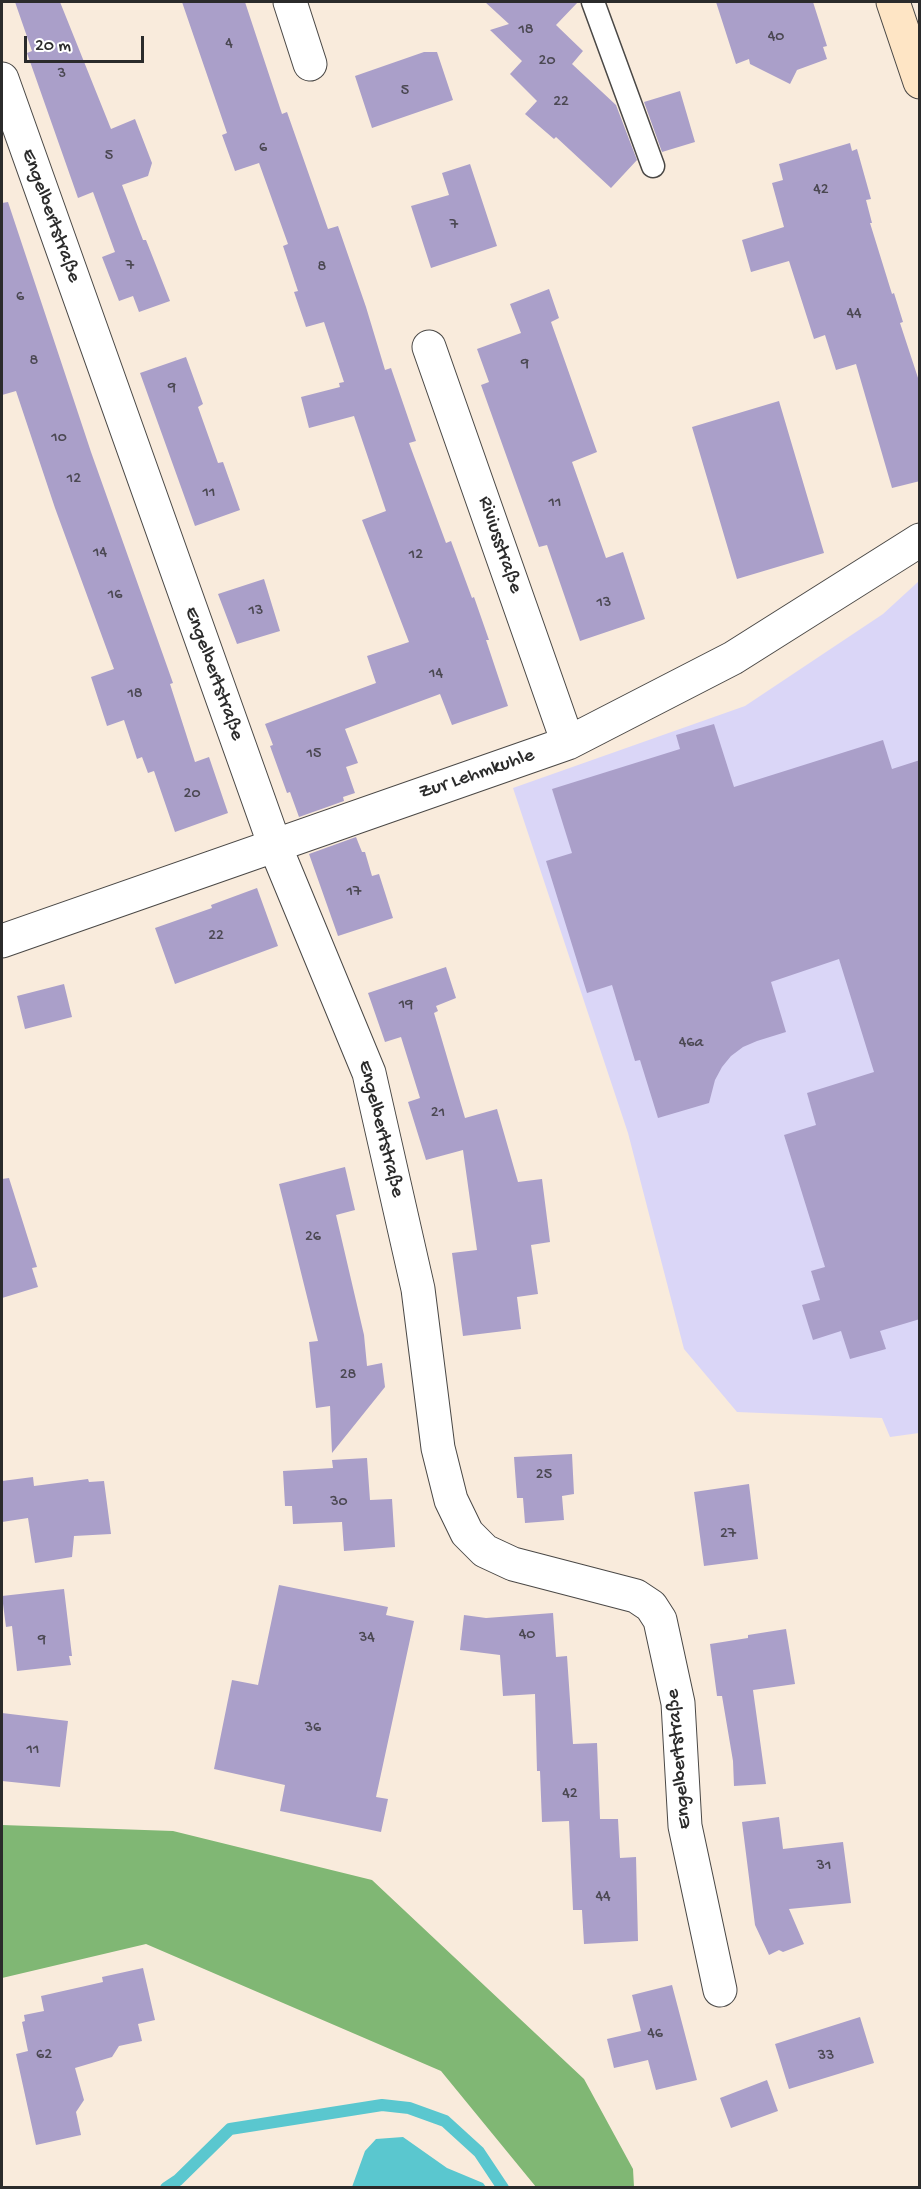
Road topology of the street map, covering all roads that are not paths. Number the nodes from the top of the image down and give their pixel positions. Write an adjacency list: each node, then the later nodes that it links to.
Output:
1 (290, 2): 4 (street)
2 (593, 2): 7 (lane)
3 (893, 2): 6 (main road)
4 (310, 64)
5 (2, 79): 11 (street, Engelbertstraße)
6 (920, 82)
7 (653, 166)
8 (429, 347): 10 (street, Riviusstraße)
9 (920, 540): 10 (street, Zur Lehmkuhle)
10 (568, 743): 11 (street, Zur Lehmkuhle)
11 (275, 846): 12 (street, Zur Lehmkuhle); 13 (street, Engelbertstraße)
12 (2, 941)
13 (720, 1990)

